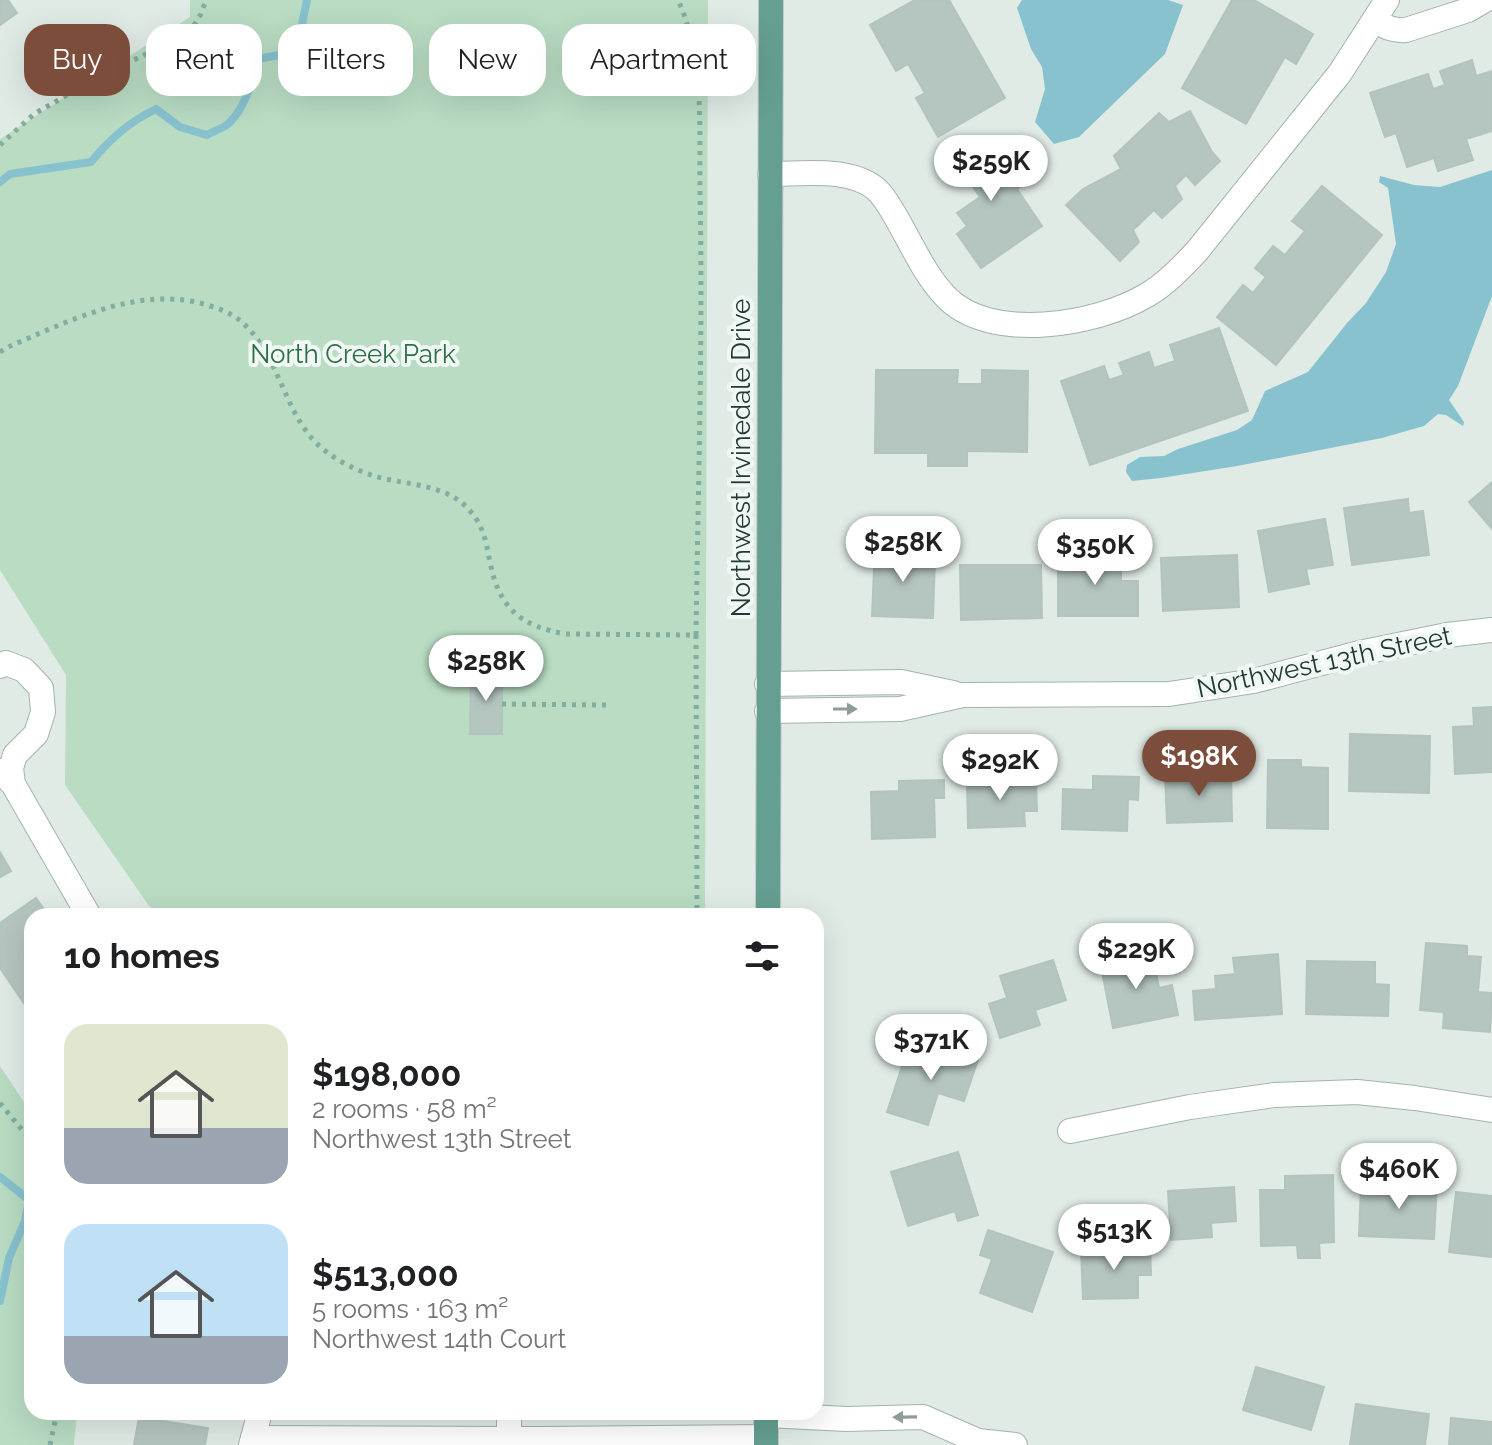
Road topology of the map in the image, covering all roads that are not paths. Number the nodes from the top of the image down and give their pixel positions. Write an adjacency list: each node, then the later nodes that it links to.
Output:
1 (771, 0): 4 (main road, Northwest Irvinedale Drive)
2 (1485, 0): 3 (street)
3 (1381, 10): 4 (street)
4 (770, 174): 7 (main road, Northwest Irvinedale Drive)
5 (1492, 630): 8 (street, Northwest 13th Street)
6 (0, 666): 10 (street)
7 (767, 684): 8 (street, Northwest 13th Street); 9 (main road, Northwest Irvinedale Drive)
8 (963, 695): 9 (street, Northwest 13th Street, one-way to 8)
9 (767, 711): 12 (main road, Northwest Irvinedale Drive)
10 (7, 777): 11 (street)
11 (84, 908)
12 (768, 908)
13 (1492, 1110): 14 (street)
14 (1070, 1131)
15 (258, 1420): 18 (street)
16 (509, 1420): 19 (street)
17 (766, 1427): 19 (street); 20 (street, one-way to 17)
18 (252, 1441): 19 (street)
19 (509, 1441)
20 (971, 1443): 21 (street)
21 (1015, 1445)

